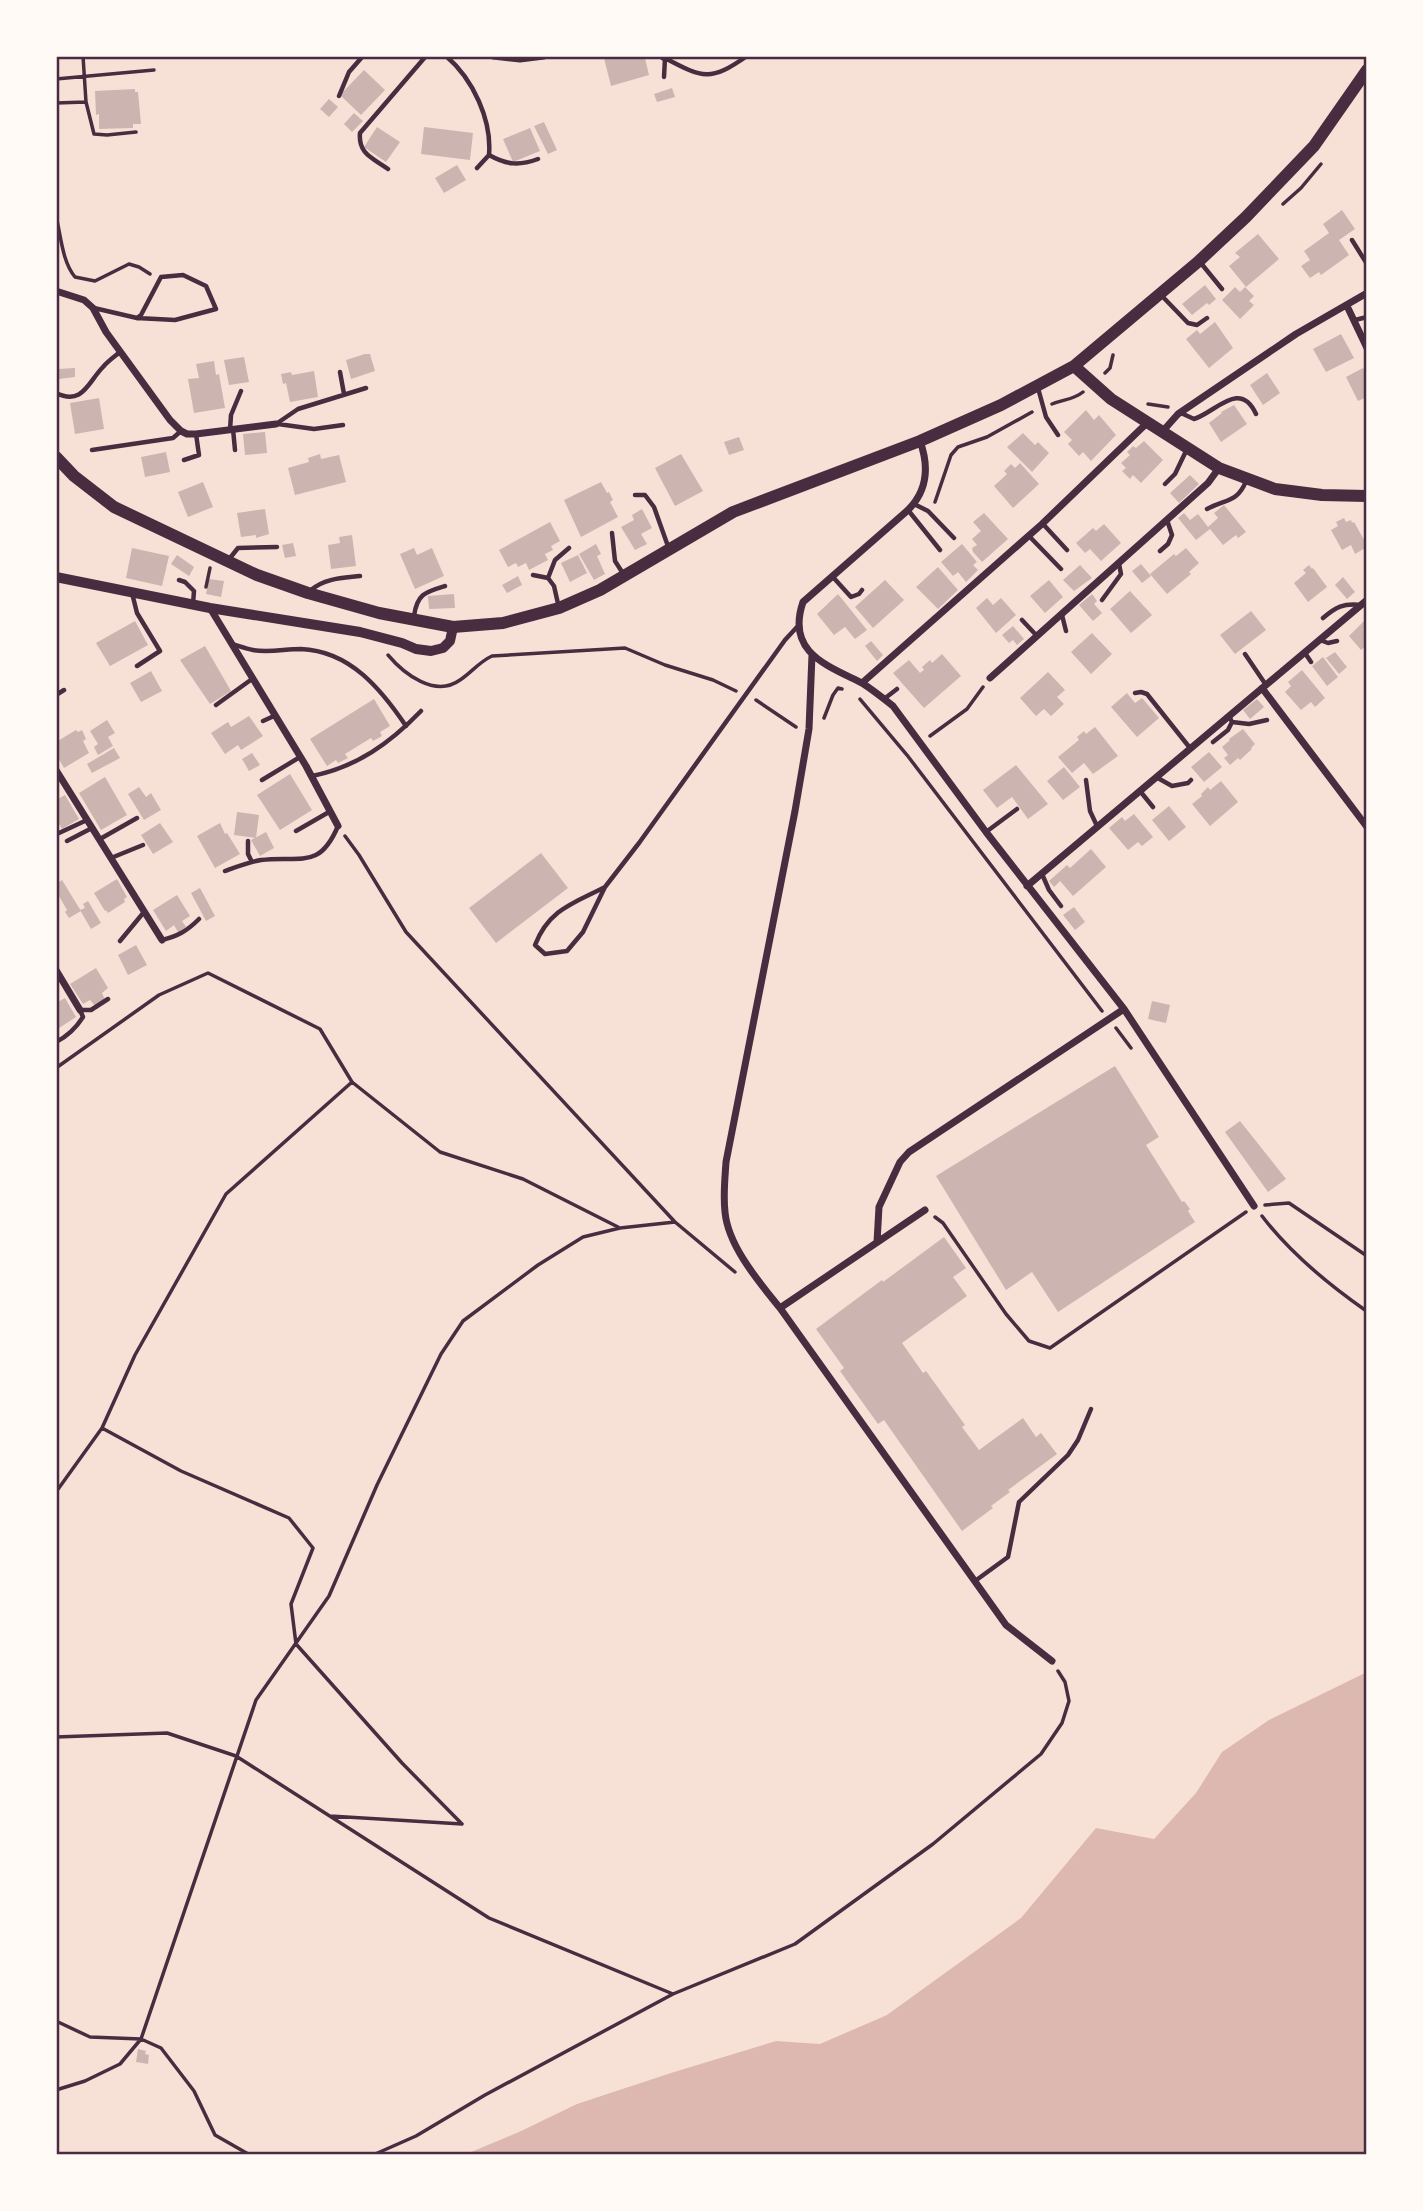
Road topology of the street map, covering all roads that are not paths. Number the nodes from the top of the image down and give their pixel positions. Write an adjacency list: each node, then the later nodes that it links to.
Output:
1 (363, 56): 10 (lane)
2 (426, 56): 14 (lane)
3 (446, 56): 11 (lane)
4 (493, 56): 5 (street)
5 (544, 56)
6 (747, 56): 7 (lane)
7 (664, 57): 9 (lane)
8 (1367, 70): 16 (main road)
9 (664, 77)
10 (339, 96)
11 (489, 155): 12 (lane); 13 (lane)
12 (538, 159)
13 (477, 168)
14 (387, 169)
15 (1352, 240): 17 (lane)
16 (1199, 261): 18 (lane); 21 (main road)
17 (1367, 264)
18 (1222, 289)
19 (56, 291): 23 (street)
20 (1367, 293): 22 (street)
21 (1160, 294): 26 (lane); 30 (main road)
22 (1347, 306): 27 (street); 37 (street)
23 (93, 308): 25 (lane); 29 (street)
24 (1367, 317): 27 (lane)
25 (137, 318): 25 (lane)
26 (1207, 318)
27 (1355, 320): 28 (street)
28 (1367, 348)
29 (120, 352): 35 (lane); 43 (street)
30 (1074, 366): 32 (main road); 39 (main road)
31 (340, 372): 36 (lane)
32 (1038, 387): 46 (lane); 47 (main road)
33 (366, 388): 36 (lane)
34 (241, 391): 42 (lane)
35 (56, 393)
36 (344, 394): 40 (lane)
37 (1179, 414): 38 (lane); 44 (street)
38 (1256, 414)
39 (1147, 423): 44 (main road); 62 (street)
40 (276, 424): 41 (lane); 42 (street)
41 (343, 425)
42 (231, 430): 45 (street); 50 (lane)
43 (181, 431): 45 (street); 49 (lane)
44 (1162, 432): 48 (main road)
45 (197, 434): 52 (lane)
46 (1058, 435)
47 (920, 440): 58 (street); 68 (main road)
48 (1187, 448): 53 (main road); 55 (lane)
49 (92, 450)
50 (235, 450)
51 (56, 457): 72 (main road)
52 (184, 460)
53 (1219, 468): 54 (main road); 61 (street)
54 (1246, 480): 57 (main road); 59 (lane)
55 (1165, 484)
56 (635, 495): 68 (lane)
57 (1367, 496)
58 (914, 503): 60 (street); 65 (lane)
59 (1207, 509)
60 (908, 510): 69 (lane); 79 (street)
61 (1167, 520): 71 (lane); 73 (street)
62 (1042, 524): 64 (street); 70 (lane)
63 (612, 533): 78 (lane)
64 (1029, 536): 74 (lane); 108 (street)
65 (954, 538)
66 (277, 547): 72 (lane)
67 (569, 548): 80 (lane)
68 (670, 550): 78 (main road)
69 (940, 550)
70 (1067, 550)
71 (1160, 551)
72 (227, 562): 85 (main road)
73 (1119, 564): 86 (lane); 90 (street)
74 (1061, 569)
75 (533, 575): 80 (lane)
76 (56, 576): 84 (street)
77 (360, 576): 85 (lane)
78 (624, 576): 89 (main road)
79 (831, 576): 83 (lane); 95 (street)
80 (548, 578): 89 (lane)
81 (179, 580): 88 (lane)
82 (445, 586): 93 (lane)
83 (862, 590)
84 (132, 592): 88 (street); 105 (lane)
85 (308, 593): 93 (main road)
86 (1102, 600)
87 (1364, 603): 91 (lane); 98 (street)
88 (201, 607): 94 (street); 100 (street)
89 (559, 608): 94 (main road)
90 (1062, 614): 96 (lane); 97 (street)
91 (1322, 618)
92 (1022, 620): 97 (lane)
93 (414, 621): 94 (main road)
94 (453, 627)
95 (797, 627): 103 (street); 152 (lane)
96 (1066, 631)
97 (1037, 636): 107 (street)
98 (1320, 639): 99 (lane); 101 (street)
99 (1337, 641)
100 (231, 644): 106 (street); 121 (lane)
101 (1304, 652): 104 (lane); 109 (street)
102 (1245, 654): 109 (lane)
103 (812, 655): 108 (street); 166 (street)
104 (1311, 662)
105 (137, 666)
106 (252, 678): 115 (lane); 117 (street)
107 (990, 678)
108 (862, 683): 114 (street)
109 (1264, 686): 118 (street); 139 (street)
110 (897, 689): 114 (lane)
111 (64, 690): 113 (lane)
112 (1135, 694): 123 (lane)
113 (56, 695)
114 (884, 699): 141 (street)
115 (216, 705)
116 (421, 711): 121 (lane)
117 (274, 716): 120 (lane); 124 (street)
118 (1231, 718): 119 (lane); 122 (lane); 123 (street)
119 (1267, 720)
120 (263, 721)
121 (406, 726): 126 (lane)
122 (1213, 742)
123 (1190, 748): 127 (street)
124 (300, 757): 126 (street); 128 (lane)
125 (56, 770): 136 (street)
126 (311, 776): 134 (street)
127 (1155, 777): 130 (lane); 131 (street)
128 (262, 780)
129 (1086, 780): 138 (lane)
130 (1191, 780)
131 (1140, 790): 132 (lane); 138 (street)
132 (1153, 807)
133 (1017, 809): 141 (lane)
134 (330, 811): 137 (street); 140 (lane)
135 (137, 818): 143 (lane)
136 (90, 824): 142 (lane); 143 (street); 144 (lane)
137 (338, 825): 148 (lane)
138 (1097, 826): 150 (street)
139 (1367, 827)
140 (296, 831)
141 (986, 832): 151 (street)
142 (59, 833)
143 (99, 839): 147 (street)
144 (67, 841)
145 (248, 841): 148 (lane)
146 (143, 845): 147 (lane)
147 (111, 858): 154 (street)
148 (251, 862): 149 (lane)
149 (225, 871)
150 (1042, 874): 151 (street); 153 (lane)
151 (1027, 886): 160 (street)
152 (606, 887): 152 (lane)
153 (1060, 906)
154 (145, 912): 156 (street); 157 (lane)
155 (199, 919): 156 (lane)
156 (162, 940)
157 (120, 941)
158 (56, 970): 161 (street)
159 (107, 999): 161 (lane)
160 (1124, 1009): 163 (street); 165 (street)
161 (80, 1010): 162 (lane)
162 (56, 1042)
163 (1254, 1206)
164 (925, 1210): 165 (street)
165 (877, 1242): 166 (street)
166 (780, 1308): 168 (street)
167 (1091, 1409): 168 (lane)
168 (974, 1582): 169 (street)
169 (1052, 1661)

